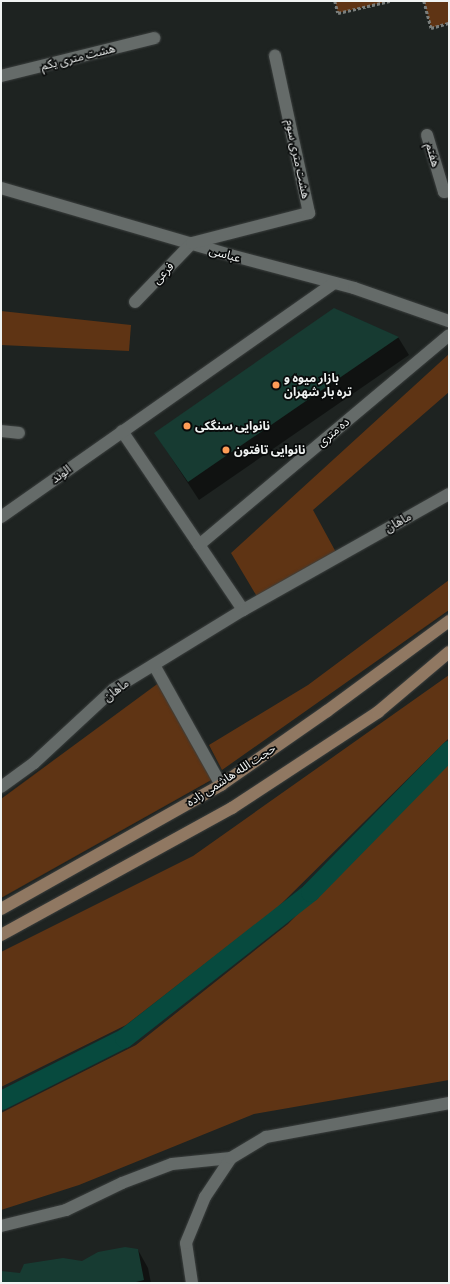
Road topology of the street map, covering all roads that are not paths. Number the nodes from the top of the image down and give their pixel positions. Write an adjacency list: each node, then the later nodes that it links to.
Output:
1 (154, 38): 3 (street, هشت متری یکم)
2 (275, 56): 7 (street, هشت متری سوم)
3 (1, 76)
4 (427, 135): 6 (street, هفتم)
5 (1, 188): 7 (street, عباسی)
6 (449, 191)
7 (192, 243): 8 (street, عباسی); 9 (street, فرعی)
8 (334, 283): 10 (street, عباسی); 13 (street, الوند)
9 (134, 302)
10 (449, 321)
11 (449, 335): 17 (street, ده متری)
12 (1, 431): 14 (street)
13 (122, 431): 16 (street, الوند); 17 (street)
14 (19, 433)
15 (449, 494): 18 (street, ماهان)
16 (1, 517)
17 (199, 545): 18 (street)
18 (243, 610): 21 (street, ماهان)
19 (449, 621): 22 (street, حجت الله هاشمی زاده)
20 (449, 652): 25 (street)
21 (154, 665): 22 (street); 23 (street, ماهان)
22 (221, 785): 24 (street, حجت الله هاشمی زاده)
23 (1, 787)
24 (1, 909)
25 (1, 935)
26 (449, 1103): 27 (street)
27 (231, 1158): 28 (street); 29 (street)
28 (1, 1226)
29 (192, 1283)

